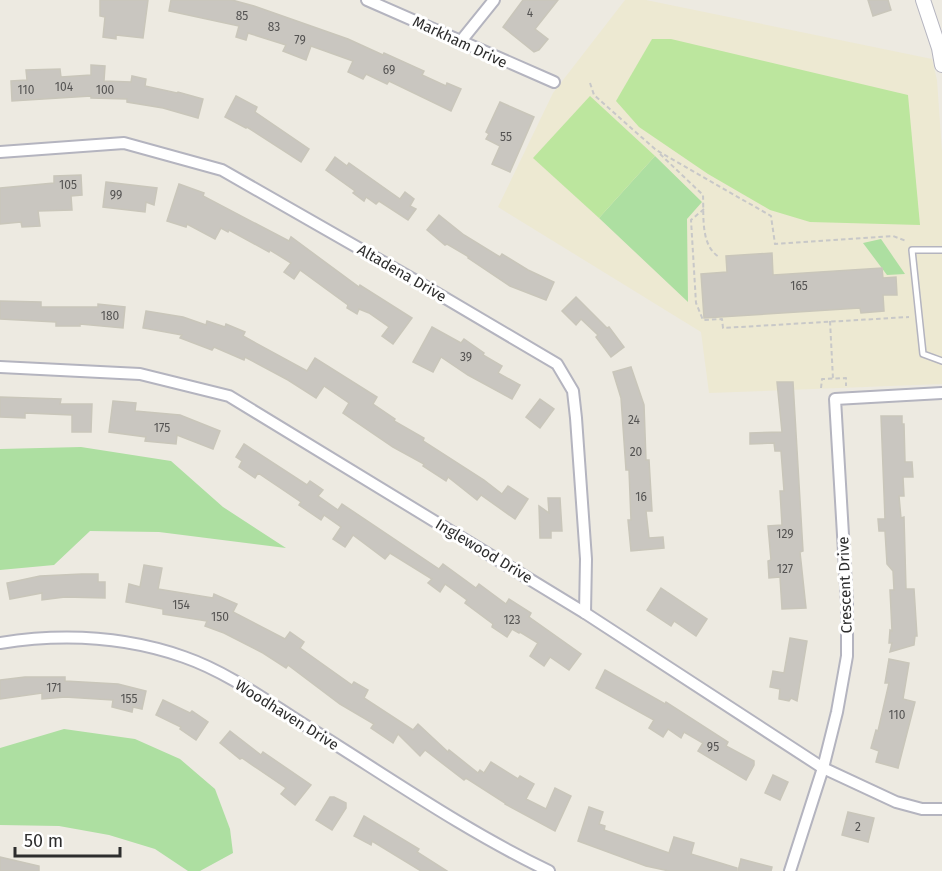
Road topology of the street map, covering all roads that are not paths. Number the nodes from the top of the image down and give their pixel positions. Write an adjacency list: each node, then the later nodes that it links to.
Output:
1 (495, 0): 4 (street)
2 (923, 0): 5 (street)
3 (372, 1): 4 (street, Markham Drive)
4 (461, 41): 6 (street, Markham Drive)
5 (942, 65)
6 (554, 82)
7 (0, 152): 12 (street, Altadena Drive)
8 (942, 250): 9 (lane)
9 (942, 361)
10 (0, 367): 12 (street, Inglewood Drive)
11 (942, 393): 14 (street, Crescent Drive)
12 (585, 613): 14 (street, Inglewood Drive)
13 (0, 643): 16 (street, Woodhaven Drive)
14 (823, 768): 15 (street, Inglewood Drive); 17 (street, Crescent Drive)
15 (942, 809)
16 (549, 871)
17 (790, 871)

